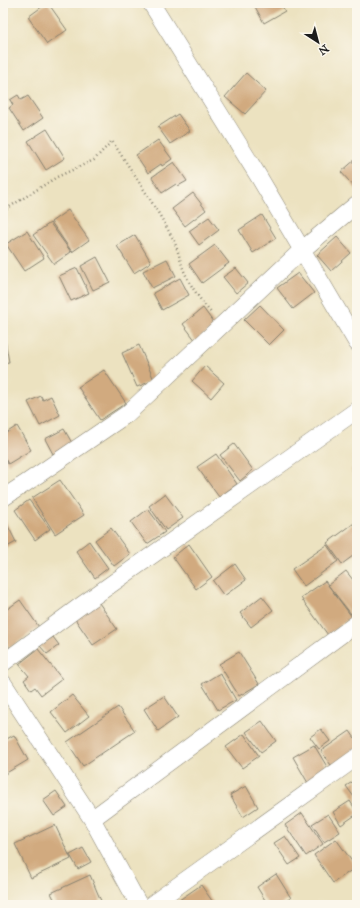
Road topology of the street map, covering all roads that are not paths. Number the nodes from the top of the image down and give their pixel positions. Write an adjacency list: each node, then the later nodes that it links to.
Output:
1 (151, 3): 3 (street)
2 (357, 204): 3 (street)
3 (302, 250): 4 (street); 6 (street)
4 (357, 343)
5 (357, 410): 8 (street)
6 (3, 498)
7 (357, 623): 11 (street)
8 (3, 663)
9 (3, 683): 11 (street)
10 (357, 757): 13 (street)
11 (92, 819): 12 (street)
12 (140, 905)
13 (151, 905)

